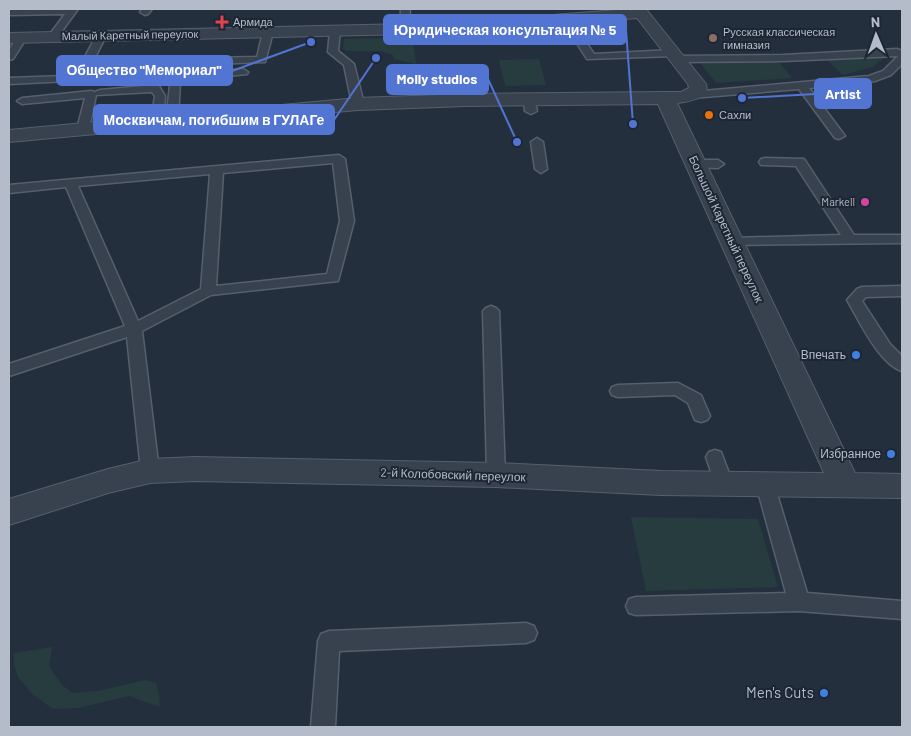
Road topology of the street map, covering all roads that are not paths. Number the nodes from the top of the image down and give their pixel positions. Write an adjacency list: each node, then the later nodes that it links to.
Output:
1 (405, 9): 6 (lane)
2 (72, 10): 4 (lane); 10 (lane)
3 (640, 11): 5 (street, Малый Каретный переулок); 13 (street)
4 (9, 12)
5 (567, 20): 6 (street, Малый Каретный переулок); 13 (lane)
6 (406, 29): 8 (street, Малый Каретный переулок)
7 (279, 30): 8 (street, Малый Каретный переулок); 9 (street, Малый Каретный переулок); 16 (lane)
8 (335, 31): 26 (lane)
9 (101, 36): 10 (street, Малый Каретный переулок); 17 (lane)
10 (53, 37): 11 (street, Малый Каретный переулок)
11 (15, 38): 14 (lane)
12 (902, 54): 13 (lane)
13 (676, 56): 23 (street)
14 (9, 57)
15 (902, 58): 21 (lane)
16 (212, 61)
17 (172, 70)
18 (243, 72): 27 (lane)
19 (65, 79): 20 (lane)
20 (9, 81)
21 (802, 85): 23 (lane); 30 (lane)
22 (100, 93): 27 (lane)
23 (692, 95): 24 (street)
24 (665, 98): 26 (street); 39 (street, Большой Каретный переулок)
25 (22, 101): 28 (lane)
26 (358, 104): 27 (street)
27 (165, 121): 28 (street)
28 (82, 129): 29 (street)
29 (9, 136)
30 (839, 136)
31 (537, 142): 33 (lane)
32 (765, 162): 37 (lane)
33 (542, 169)
34 (216, 170): 35 (lane); 40 (lane); 40 (lane)
35 (70, 183): 36 (lane); 43 (lane)
36 (9, 189)
37 (850, 239): 38 (lane); 39 (lane)
38 (902, 239)
39 (732, 242): 51 (street, Большой Каретный переулок)
40 (208, 291): 43 (lane)
41 (902, 291): 44 (lane)
42 (491, 311): 49 (lane)
43 (134, 329): 45 (lane); 48 (lane)
44 (901, 363)
45 (9, 370)
46 (618, 391): 47 (lane)
47 (701, 416)
48 (150, 471): 49 (street, 2-й Колобовский переулок); 53 (street, 2-й Колобовский переулок)
49 (496, 475): 50 (street, 2-й Колобовский переулок)
50 (765, 484): 51 (street, 2-й Колобовский переулок); 54 (lane)
51 (845, 484): 52 (street, 2-й Колобовский переулок)
52 (902, 486)
53 (9, 512)
54 (799, 602): 55 (lane); 56 (lane)
55 (636, 606)
56 (902, 610)
57 (526, 632): 58 (lane)
58 (324, 727)

